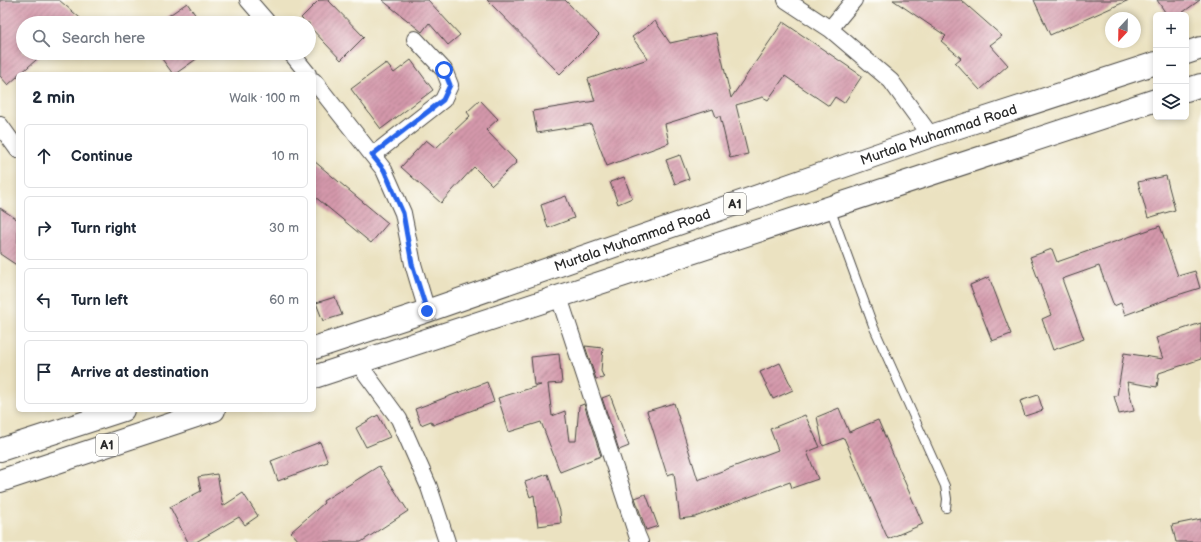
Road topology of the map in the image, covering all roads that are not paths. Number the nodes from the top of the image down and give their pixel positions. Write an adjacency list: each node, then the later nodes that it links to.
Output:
1 (248, 0): 4 (street)
2 (786, 0): 5 (street)
3 (854, 0): 5 (street)
4 (262, 16)
5 (830, 29): 17 (street)
6 (415, 39): 19 (street)
7 (1201, 48): 8 (highway)
8 (1189, 52)
9 (297, 60): 11 (street)
10 (1153, 64): 17 (highway, Murtala Muhammad Road / A1)
11 (306, 72)
12 (316, 85): 19 (street)
13 (1201, 85): 14 (highway)
14 (1189, 89)
15 (1153, 101): 20 (highway, A1)
16 (0, 125): 18 (street)
17 (931, 136): 22 (highway, Murtala Muhammad Road / A1)
18 (16, 147)
19 (372, 155): 22 (street)
20 (830, 208): 21 (highway, A1); 30 (lane)
21 (558, 297): 24 (highway, A1); 32 (street)
22 (427, 311): 23 (highway, Murtala Muhammad Road / A1)
23 (316, 347)
24 (358, 363): 25 (highway, A1); 31 (street)
25 (316, 376)
26 (117, 412): 28 (highway, A1)
27 (208, 412): 29 (highway, A1)
28 (0, 450)
29 (0, 480)
30 (946, 508)
31 (447, 542)
32 (640, 542)

